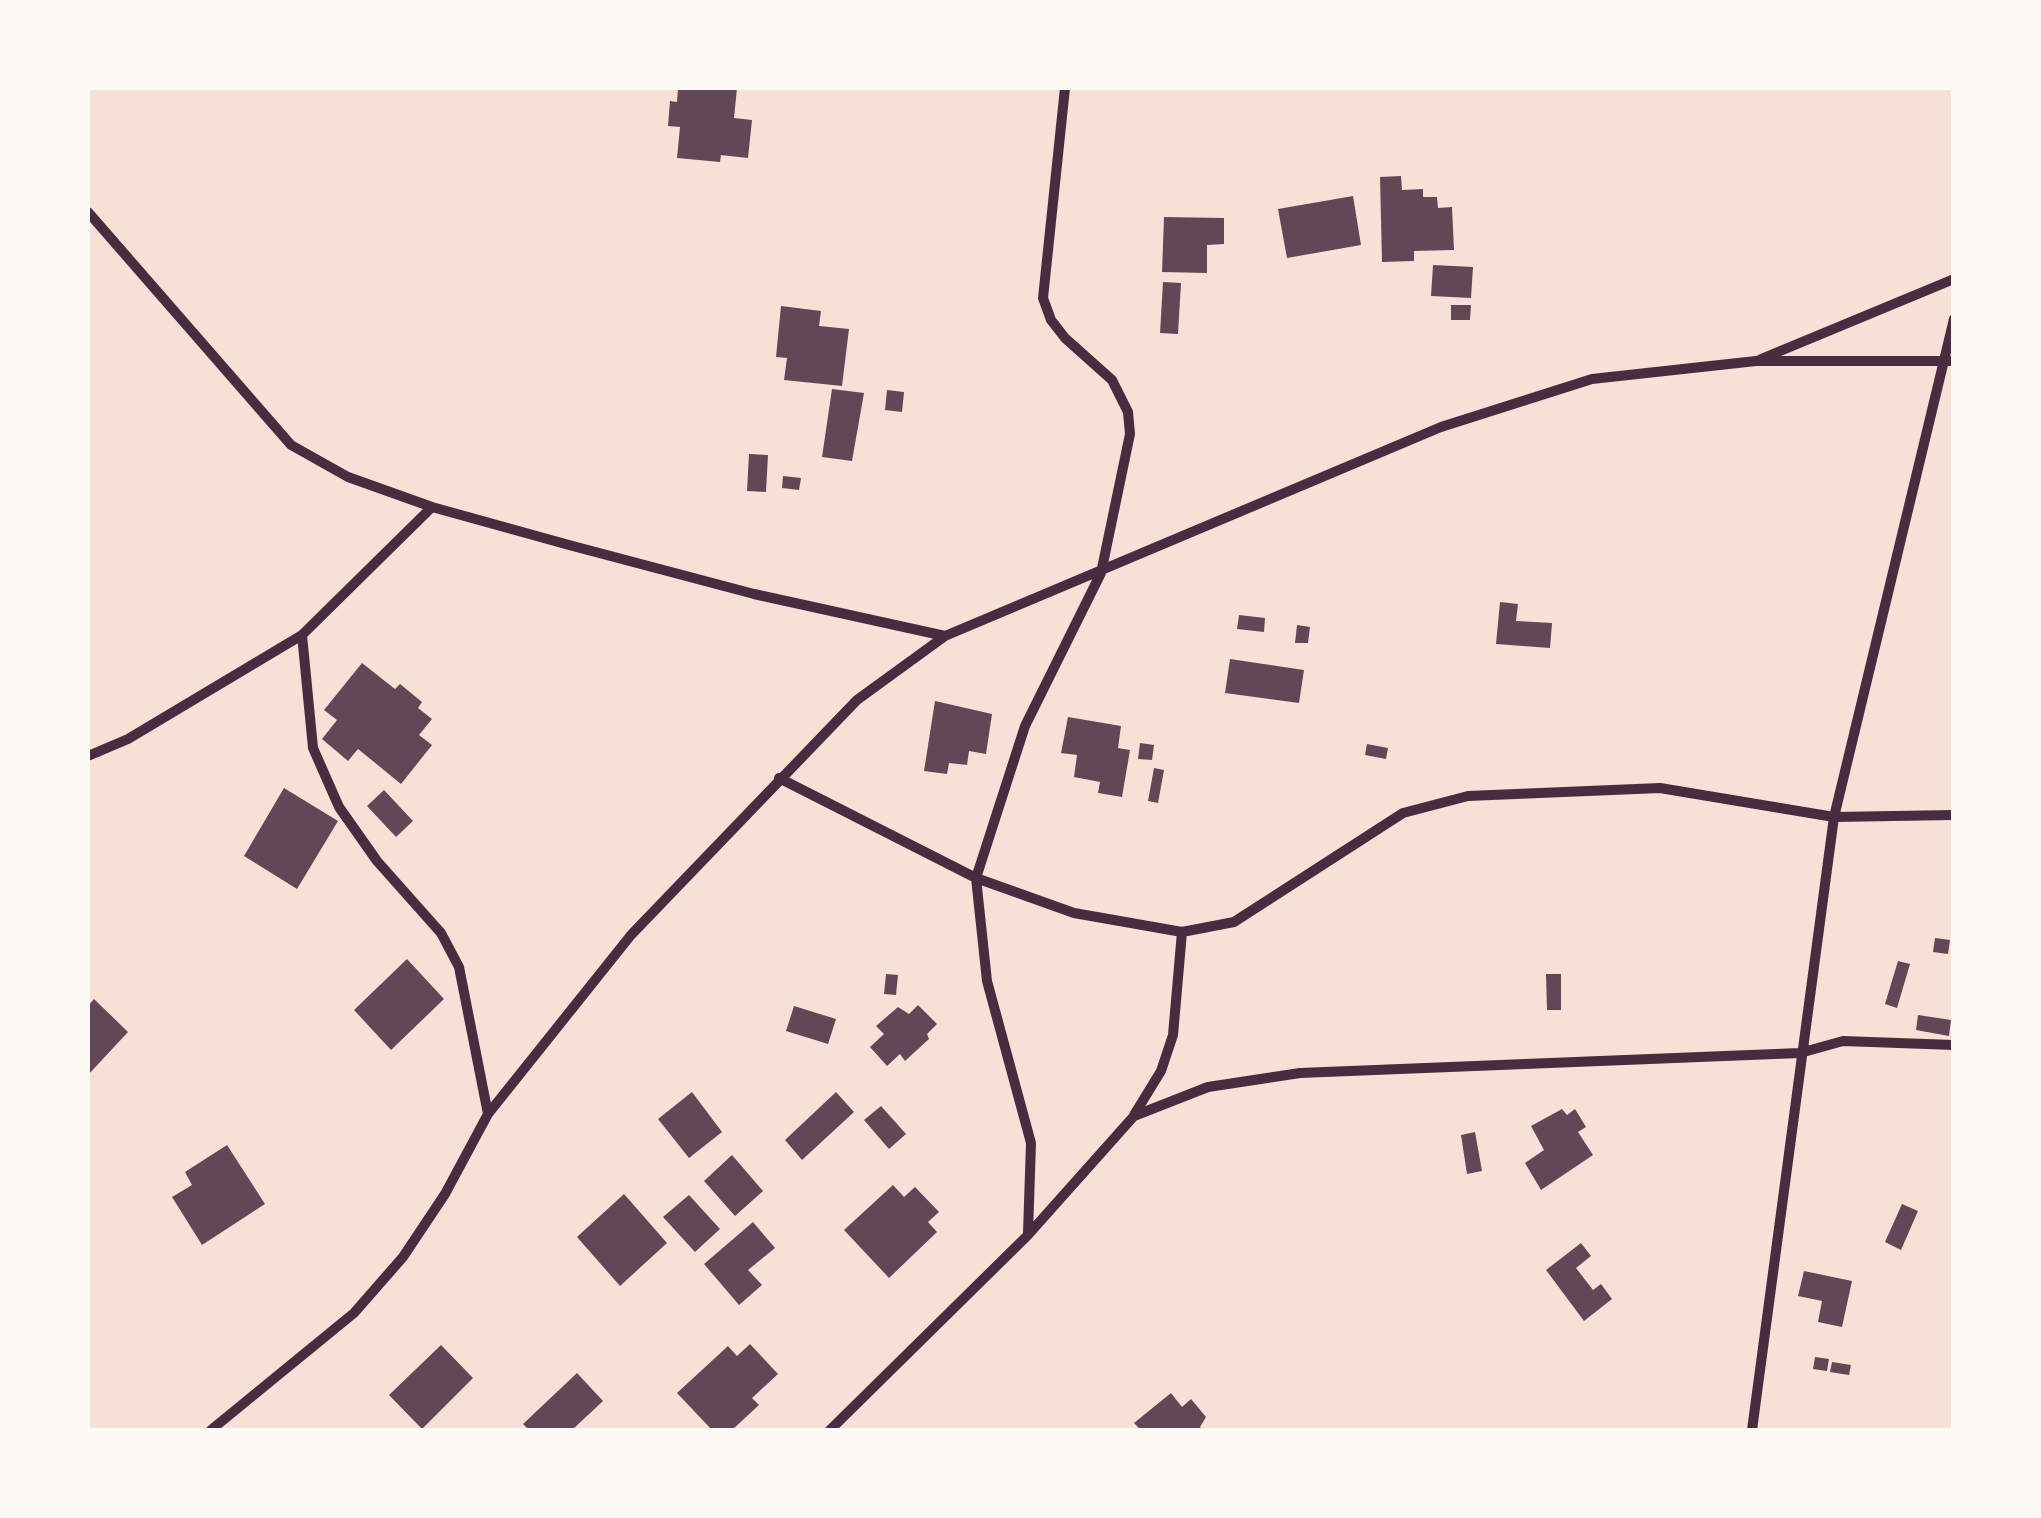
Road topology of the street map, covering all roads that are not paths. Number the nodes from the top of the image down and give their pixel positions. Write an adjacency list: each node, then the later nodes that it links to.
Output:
1 (1066, 88): 8 (street)
2 (88, 212): 7 (street)
3 (1954, 278): 5 (street)
4 (1954, 319): 6 (street)
5 (1756, 361): 6 (street); 8 (street)
6 (1947, 362): 14 (street)
7 (432, 507): 9 (street); 10 (street)
8 (1101, 574): 10 (street); 15 (street)
9 (302, 635): 11 (street); 19 (street)
10 (945, 636): 12 (street)
11 (88, 756)
12 (780, 778): 15 (street); 19 (street)
13 (1954, 815): 14 (street)
14 (1834, 817): 16 (street); 18 (street)
15 (976, 878): 16 (street); 21 (street)
16 (1182, 932): 20 (street)
17 (1954, 1044): 18 (street)
18 (1800, 1052): 20 (street); 24 (street)
19 (488, 1114): 22 (street)
20 (1134, 1116): 21 (street)
21 (1028, 1236): 23 (street)
22 (211, 1430)
23 (830, 1430)
24 (1752, 1430)

